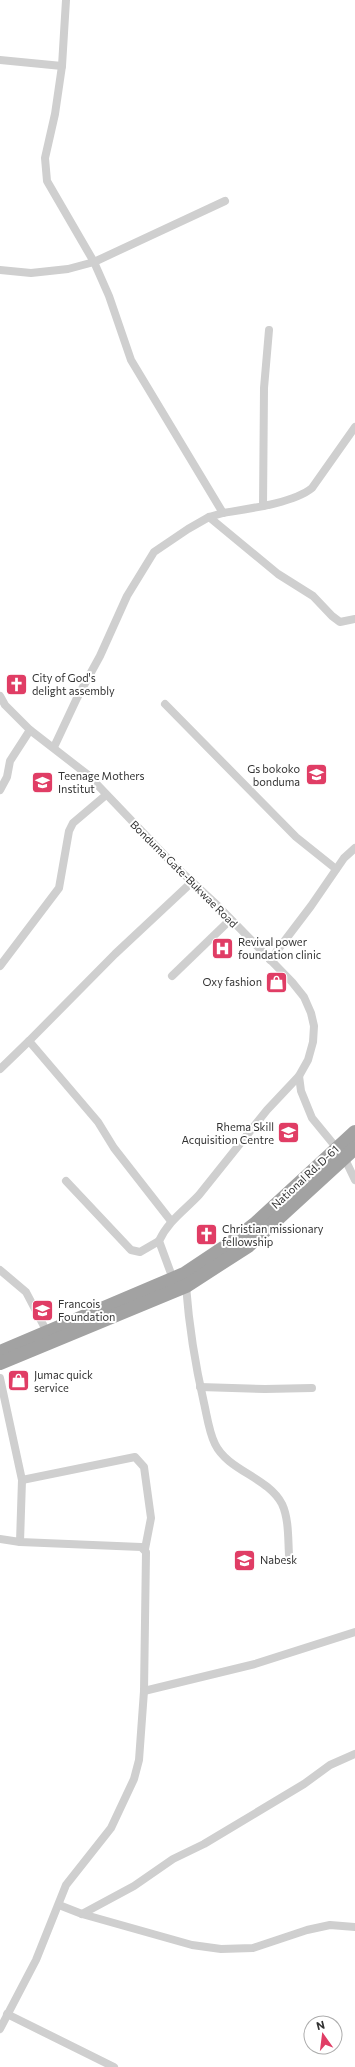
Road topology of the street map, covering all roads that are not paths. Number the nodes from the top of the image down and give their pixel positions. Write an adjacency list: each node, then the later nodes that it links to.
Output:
1 (66, 0): 3 (street)
2 (0, 60): 3 (street)
3 (62, 66): 5 (street)
4 (225, 202): 5 (street)
5 (94, 262): 6 (street); 10 (street)
6 (0, 270)
7 (269, 330): 9 (street)
8 (355, 427): 9 (street)
9 (263, 506): 10 (street)
10 (223, 513): 11 (street)
11 (209, 517): 12 (street); 16 (street)
12 (355, 620)
13 (0, 696): 15 (street, Bonduma Gate-Bukwae Road)
14 (164, 704): 20 (street)
15 (30, 730): 16 (street, Bonduma Gate-Bukwae Road); 17 (street)
16 (54, 747): 18 (street, Bonduma Gate-Bukwae Road)
17 (0, 790)
18 (106, 795): 21 (street, Bonduma Gate-Bukwae Road); 24 (street)
19 (355, 848): 20 (street)
20 (336, 869): 23 (street)
21 (192, 882): 22 (street, Bonduma Gate-Bukwae Road); 26 (street)
22 (230, 920): 23 (street, Bonduma Gate-Bukwae Road); 25 (street)
23 (270, 960): 28 (street, Bonduma Gate-Bukwae Road)
24 (0, 966)
25 (172, 976)
26 (29, 1040): 27 (street); 34 (street)
27 (0, 1069)
28 (299, 1076): 31 (street); 34 (street, Bonduma Gate-Bukwae Road)
29 (355, 1132): 31 (highway, National Rd. D-61)
30 (355, 1148): 31 (highway, National Rd. D-61)
31 (340, 1152): 32 (street); 37 (highway, National Rd. D-61); 38 (highway, National Rd. D-61)
32 (355, 1180)
33 (66, 1181): 35 (street)
34 (171, 1221): 35 (street, Bonduma Gate-Bukwae Road)
35 (159, 1240): 37 (street)
36 (0, 1270): 39 (street)
37 (173, 1279): 39 (highway, National Rd. D-61)
38 (186, 1286): 41 (highway, National Rd. D-61); 43 (street)
39 (47, 1332): 40 (highway, National Rd. D-61)
40 (0, 1352)
41 (0, 1363)
42 (0, 1378): 45 (street)
43 (200, 1387): 44 (street); 49 (street)
44 (312, 1388)
45 (22, 1480): 47 (street); 48 (street)
46 (0, 1539): 47 (street)
47 (20, 1542): 48 (street)
48 (145, 1549): 51 (street)
49 (289, 1555)
50 (355, 1632): 51 (street)
51 (144, 1691): 54 (street)
52 (351, 1756): 53 (street); 55 (street)
53 (355, 1763)
54 (59, 1905): 55 (street); 57 (street)
55 (82, 1914): 56 (street)
56 (355, 1927)
57 (7, 2014): 58 (street); 59 (street)
58 (0, 2029)
59 (114, 2067)

